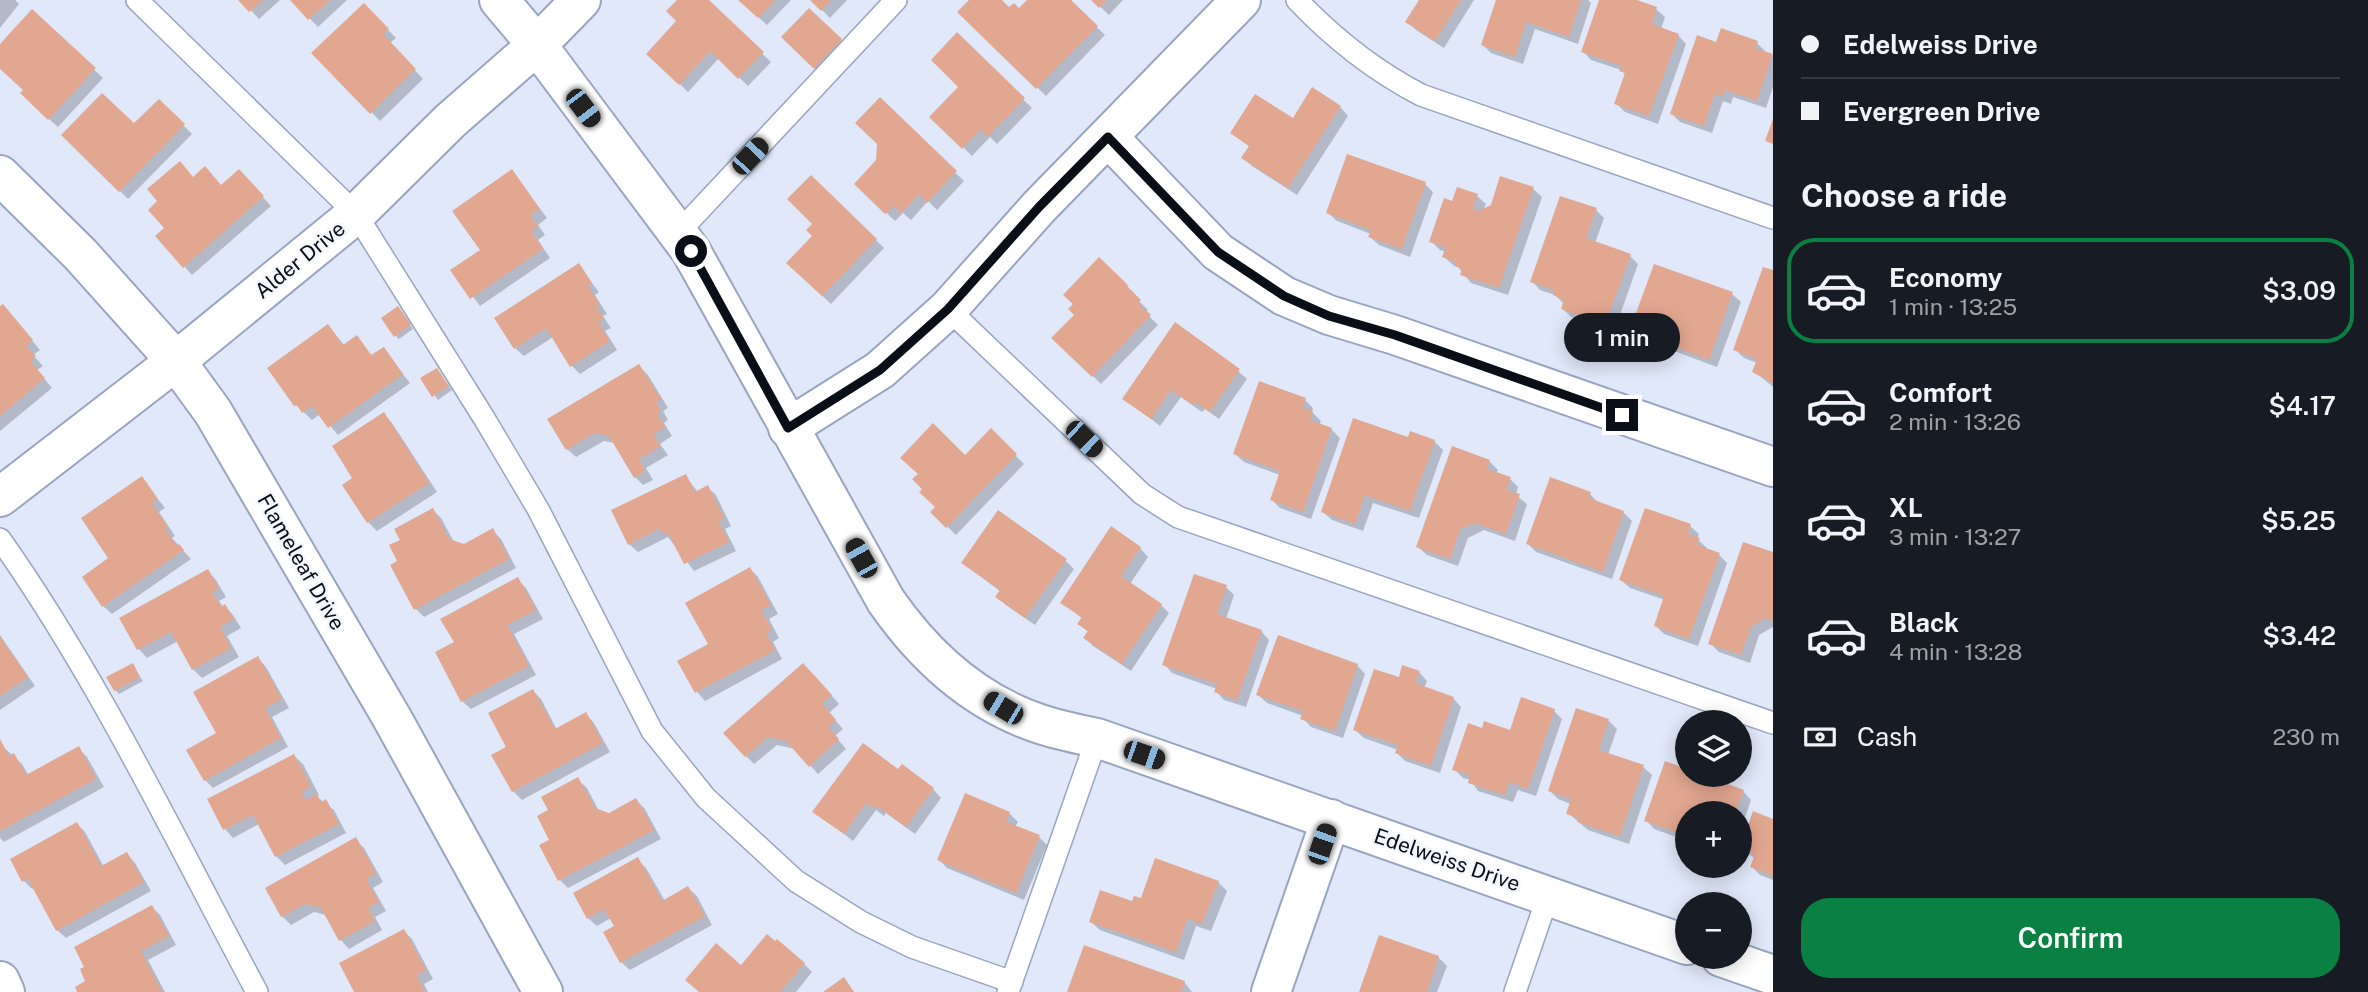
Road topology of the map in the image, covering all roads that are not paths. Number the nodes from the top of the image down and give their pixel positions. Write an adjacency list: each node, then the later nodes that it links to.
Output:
1 (137, 0): 10 (lane)
2 (499, 0): 7 (street, Edelweiss Drive)
3 (581, 0): 7 (street, Alder Drive)
4 (896, 0): 12 (lane)
5 (1241, 0): 8 (street)
6 (1297, 0): 11 (lane)
7 (537, 45): 10 (street, Alder Drive); 12 (street, Edelweiss Drive)
8 (1108, 137): 13 (street); 16 (street)
9 (0, 175): 14 (street, Flameleaf Drive)
10 (356, 214): 14 (street, Alder Drive); 27 (lane)
11 (1773, 218)
12 (677, 234): 15 (street, Edelweiss Drive)
13 (948, 309): 15 (street); 19 (lane)
14 (176, 361): 17 (street, Alder Drive); 30 (street, Flameleaf Drive)
15 (788, 428): 20 (street, Edelweiss Drive)
16 (1773, 467)
17 (0, 497)
18 (0, 539): 29 (lane)
19 (1773, 723)
20 (1097, 738): 21 (street, Edelweiss Drive); 27 (lane)
21 (1331, 820): 22 (street, Edelweiss Drive); 31 (street)
22 (1548, 896): 23 (street, Edelweiss Drive); 32 (lane)
23 (1675, 941)
24 (1752, 968): 25 (street)
25 (1773, 975)
26 (0, 981): 28 (street)
27 (1010, 987)
28 (5, 992)
29 (257, 992)
30 (543, 992)
31 (1270, 992)
32 (1515, 992)

